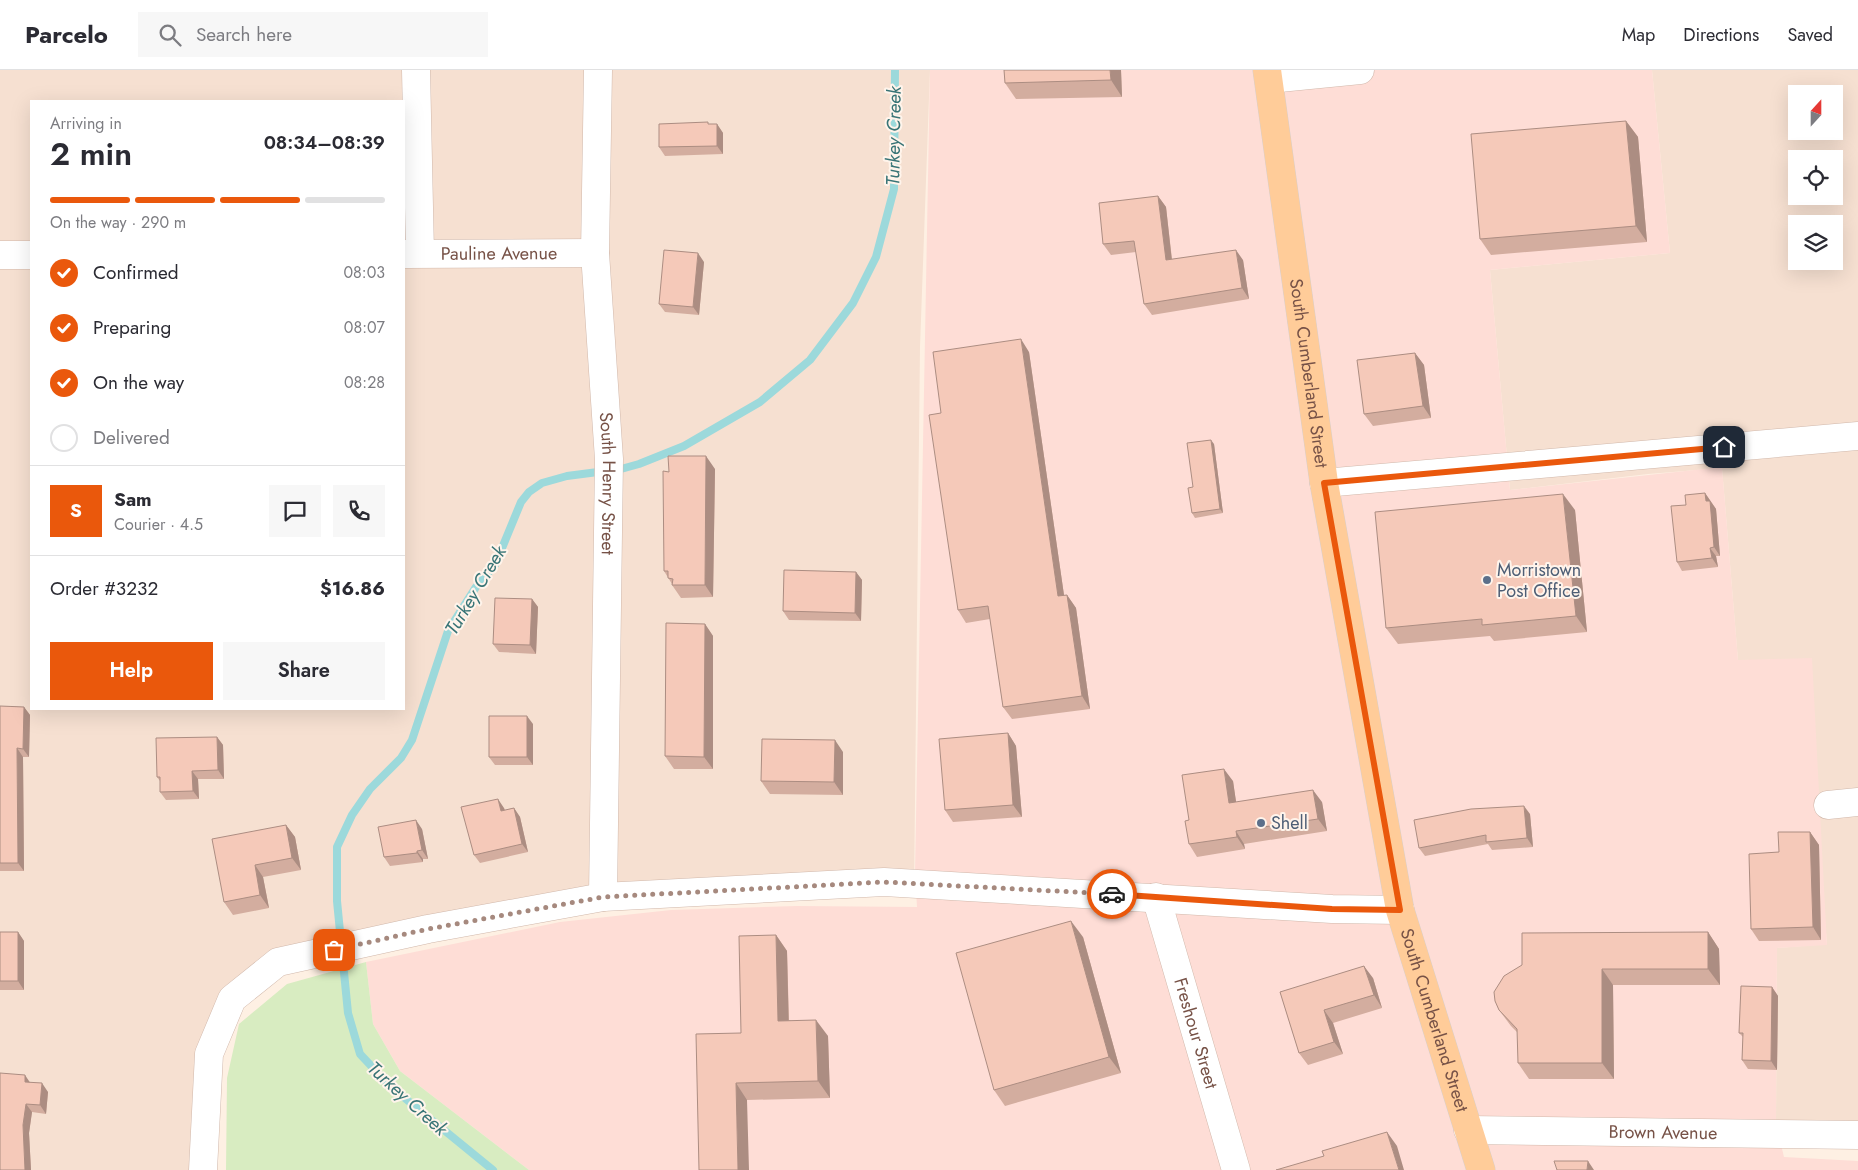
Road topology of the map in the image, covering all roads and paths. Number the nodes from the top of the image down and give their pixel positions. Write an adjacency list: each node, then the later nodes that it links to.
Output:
1 (416, 70): 6 (street)
2 (598, 70): 5 (street, South Henry Street)
3 (1360, 70): 4 (street)
4 (1268, 75): 10 (main road, South Cumberland Street)
5 (595, 253): 6 (street, Pauline Avenue); 13 (street, South Henry Street)
6 (412, 254)
7 (0, 255): 8 (street)
8 (30, 255)
9 (1858, 436): 10 (street)
10 (1324, 483): 15 (main road, South Cumberland Street)
11 (1858, 802): 12 (street)
12 (1828, 805)
13 (603, 897): 14 (street); 18 (street)
14 (1156, 897): 15 (street); 19 (street, Freshour Street)
15 (1400, 910): 16 (main road, South Cumberland Street)
16 (1468, 1130): 17 (street, Brown Avenue); 20 (main road, South Cumberland Street)
17 (1858, 1134)
18 (204, 1170)
19 (1236, 1170)
20 (1481, 1170)

